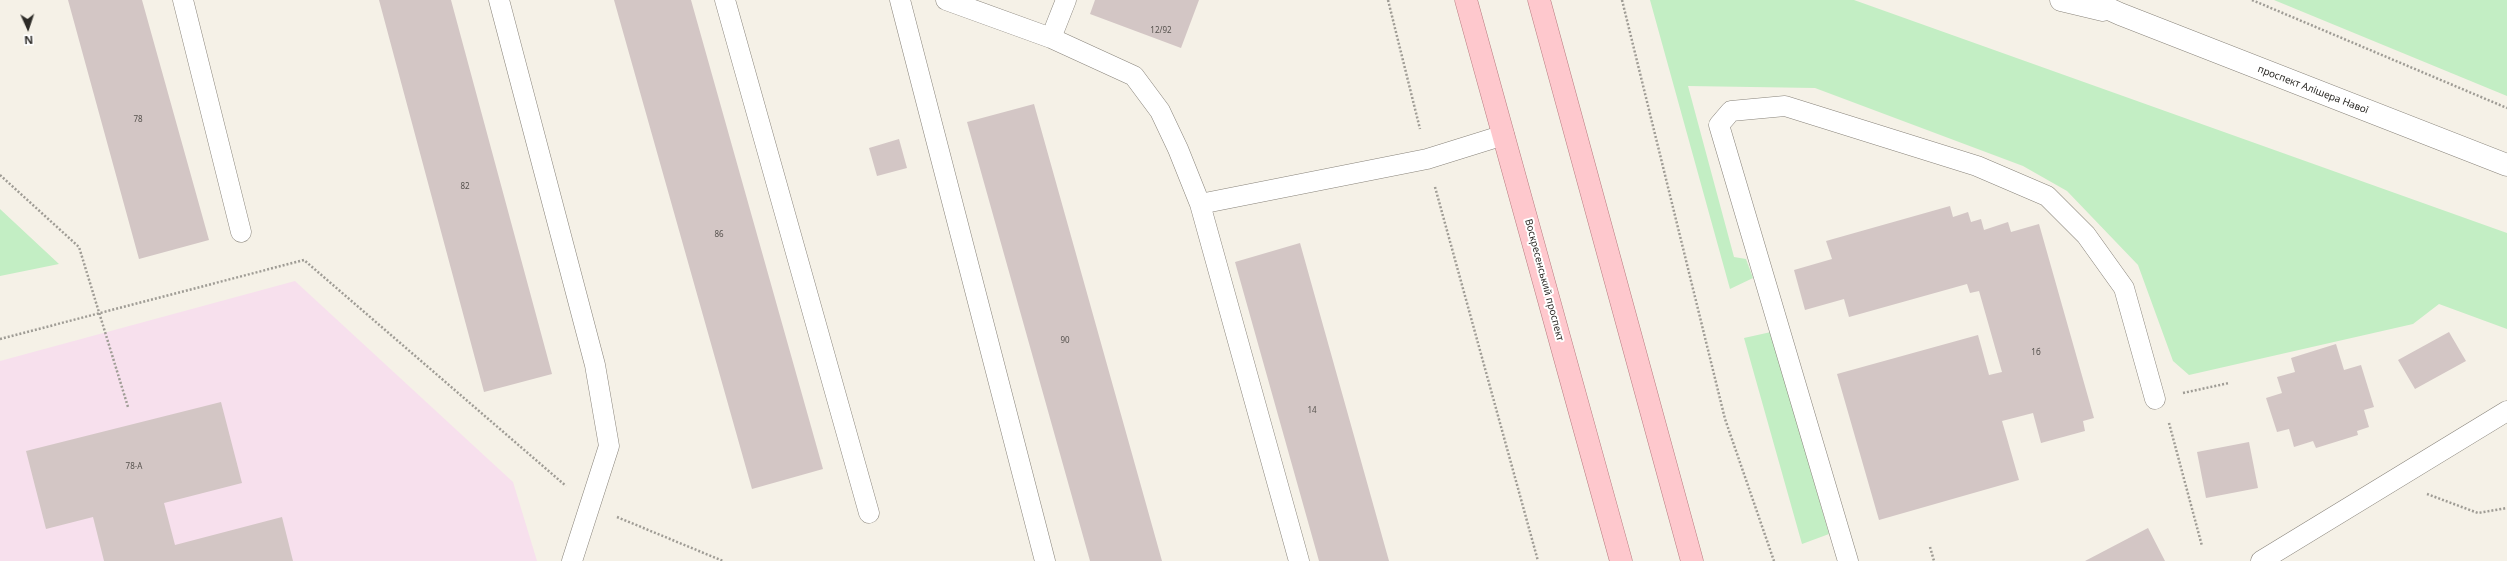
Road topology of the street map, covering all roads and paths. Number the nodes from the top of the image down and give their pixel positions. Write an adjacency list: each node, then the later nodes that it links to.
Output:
1 (183, 0): 22 (lane)
2 (499, 0): 30 (lane)
3 (725, 0): 32 (lane)
4 (900, 0): 37 (lane)
5 (946, 0): 15 (lane)
6 (1066, 0): 15 (lane)
7 (1388, 0): 18 (path)
8 (1466, 0): 17 (main road, Воскресенський проспект)
9 (1539, 0): 41 (main road)
10 (1622, 0): 42 (path)
11 (2061, 0): 14 (street, проспект Алішера Навої)
12 (2089, 0): 14 (street, проспект Алішера Навої)
13 (2252, 0): 16 (path)
14 (2120, 14): 19 (street, проспект Алішера Навої)
15 (1051, 38): 21 (lane)
16 (2507, 108)
17 (1504, 135): 18 (lane); 40 (main road, Воскресенський проспект)
18 (1428, 159): 21 (lane); 39 (path)
19 (2507, 165)
20 (0, 175): 23 (path)
21 (1200, 204): 38 (lane)
22 (241, 232)
23 (100, 313): 24 (path); 27 (path); 30 (path)
24 (0, 339)
25 (2229, 383): 26 (path)
26 (2155, 399): 33 (path); 43 (lane)
27 (128, 407)
28 (2507, 411): 29 (lane)
29 (2391, 481): 31 (path); 45 (lane)
30 (590, 506): 35 (lane); 36 (path)
31 (2507, 508)
32 (869, 513)
33 (2202, 546)
34 (1930, 547): 44 (path)
35 (572, 561)
36 (723, 561)
37 (1045, 561)
38 (1299, 561)
39 (1538, 561)
40 (1621, 561)
41 (1692, 561)
42 (1774, 561)
43 (1848, 561)
44 (1934, 561)
45 (2261, 561)

